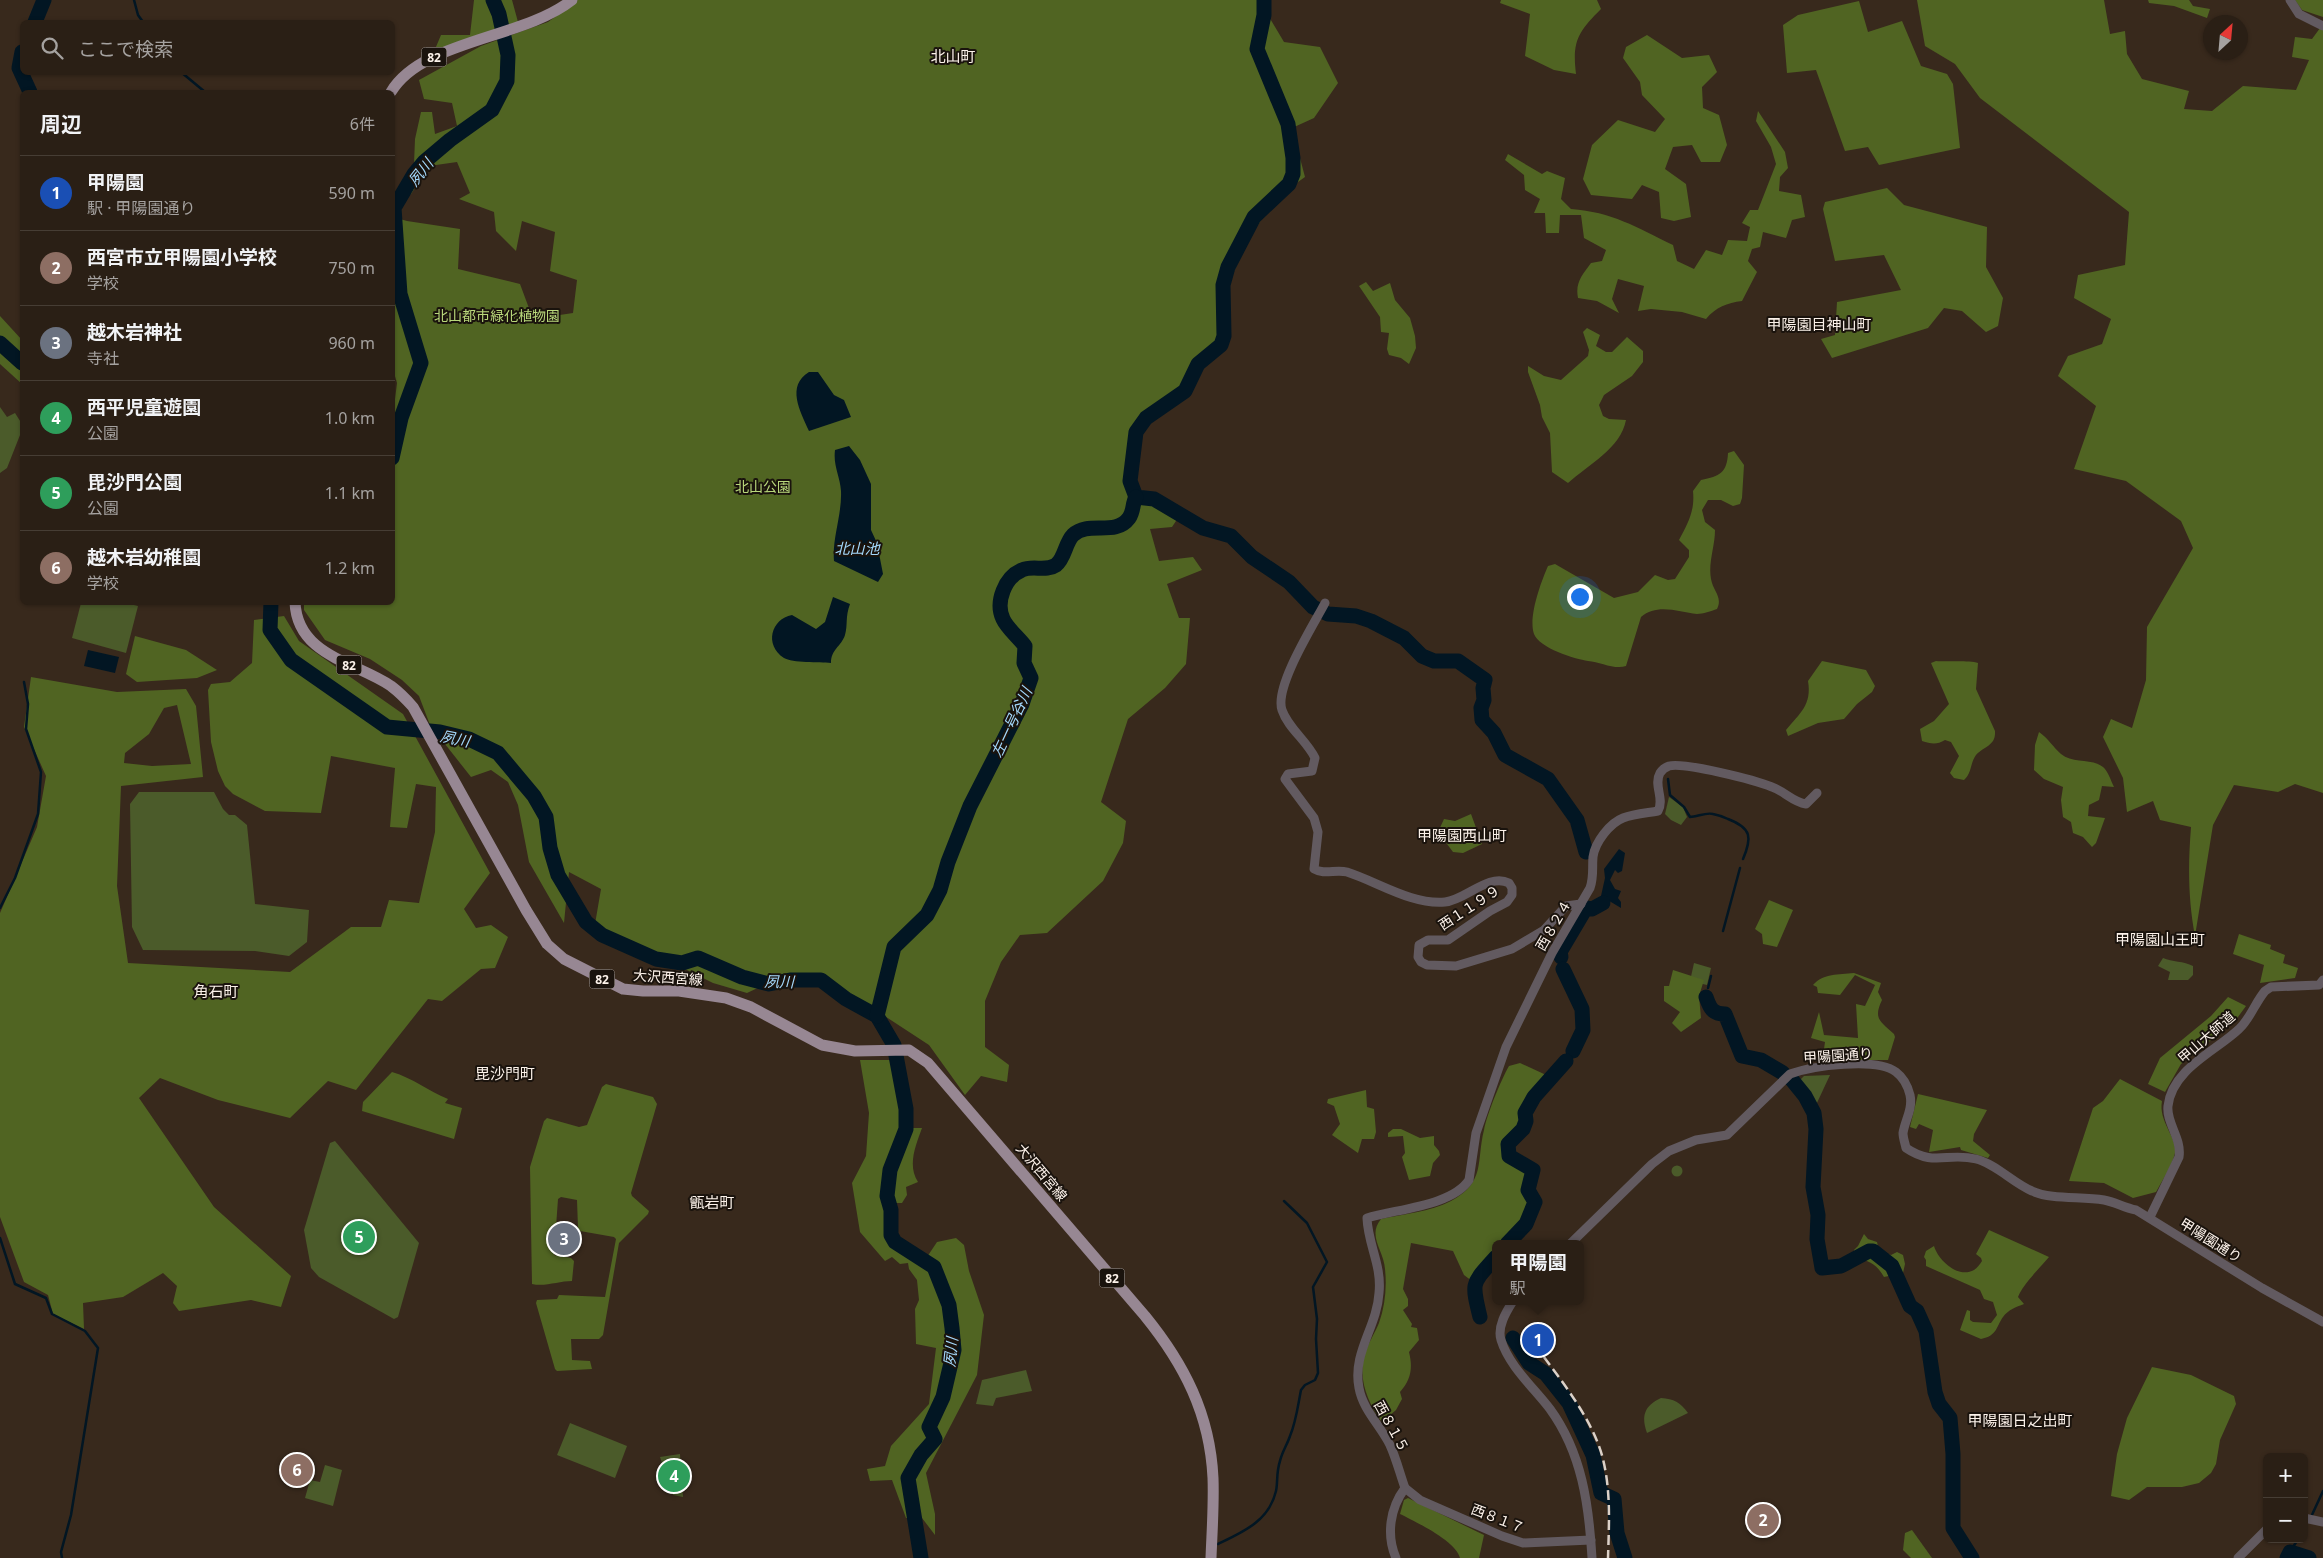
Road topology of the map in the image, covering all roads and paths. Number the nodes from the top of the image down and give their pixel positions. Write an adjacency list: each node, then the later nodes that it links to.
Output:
1 (572, 0): 4 (main road, 82)
2 (2290, 0): 3 (street)
3 (2323, 26)
4 (393, 90)
5 (296, 605): 18 (main road, 大沢西宮線 / 82)
6 (1322, 609): 8 (street, 西１１９９)
7 (1817, 793): 8 (street, 西８２４)
8 (1581, 904): 11 (street, 西８２４)
9 (2323, 980): 10 (street, 甲山大師道)
10 (2150, 1217): 12 (street, 甲陽園通り); 14 (street, 甲陽園通り)
11 (1367, 1218): 15 (street, 西８１５)
12 (1574, 1240)
13 (1511, 1305): 17 (street)
14 (2323, 1322)
15 (1405, 1488): 17 (street, 西８１７); 19 (street)
16 (2263, 1533): 21 (street)
17 (1590, 1540): 20 (street)
18 (1211, 1558)
19 (1396, 1558)
20 (1592, 1558)
21 (2238, 1558)

